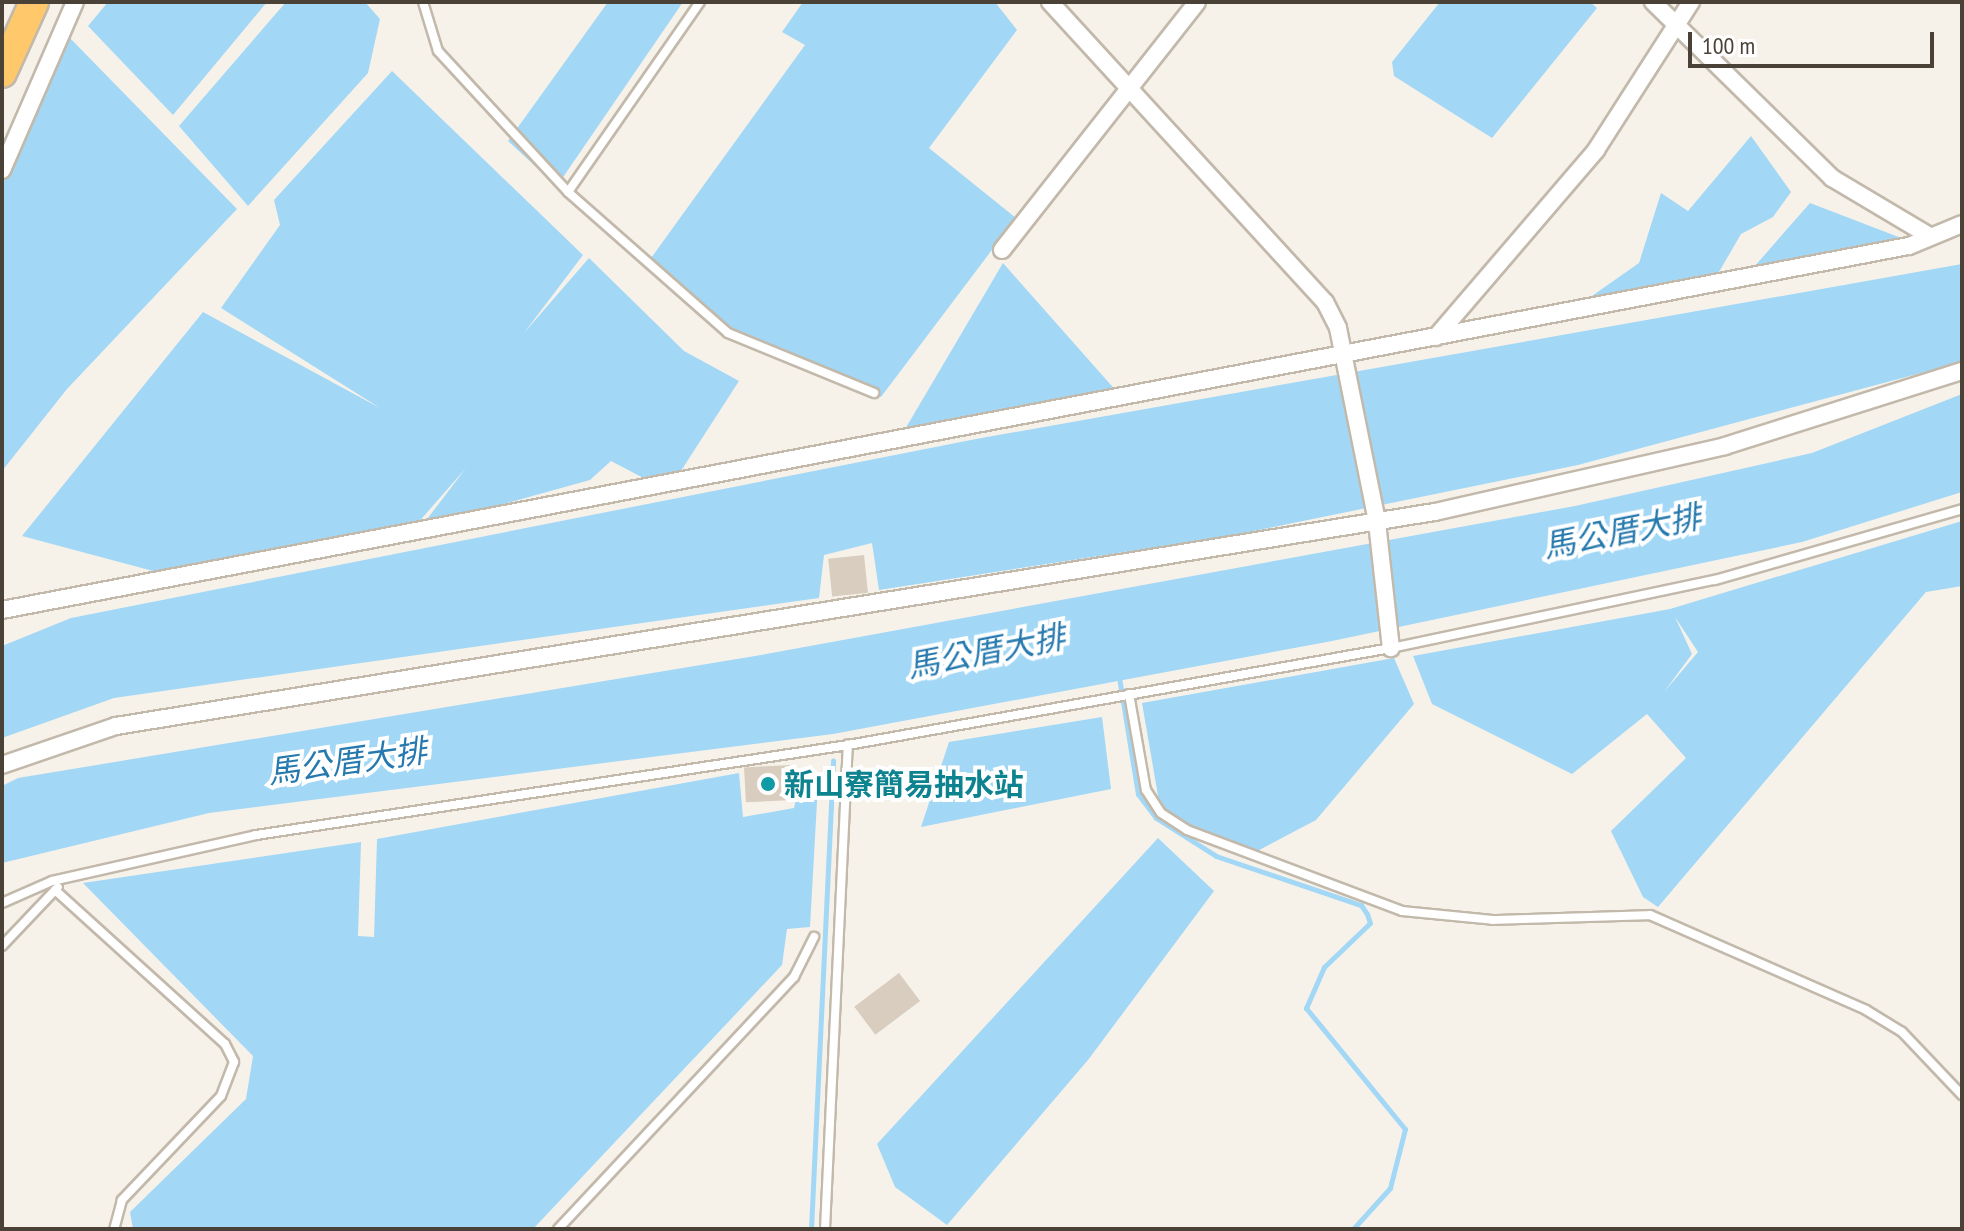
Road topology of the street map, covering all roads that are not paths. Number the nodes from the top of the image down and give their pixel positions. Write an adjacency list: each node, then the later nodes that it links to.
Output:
1 (34, 2): 10 (highway)
2 (75, 2): 12 (street)
3 (423, 2): 13 (lane)
4 (700, 2): 13 (lane)
5 (1050, 2): 11 (street)
6 (1197, 2): 11 (street)
7 (1653, 2): 9 (street)
8 (1691, 2): 9 (street)
9 (1678, 24): 15 (street); 17 (street)
10 (2, 73)
11 (1131, 90): 16 (street); 18 (street)
12 (2, 170)
13 (568, 192): 20 (lane)
14 (1962, 224): 15 (street)
15 (1928, 235): 17 (street)
16 (1002, 250)
17 (1436, 337): 18 (street)
18 (1342, 349): 22 (street); 23 (street)
19 (1962, 371): 22 (street)
20 (874, 393)
21 (1962, 509): 24 (lane)
22 (1377, 522): 24 (street); 27 (street)
23 (2, 610)
24 (1391, 648): 25 (lane)
25 (1129, 695): 26 (lane); 33 (lane)
26 (848, 745): 28 (lane); 36 (lane)
27 (2, 765)
28 (66, 878): 29 (lane); 30 (lane)
29 (55, 890): 32 (lane); 34 (lane)
30 (2, 903)
31 (814, 937): 35 (lane)
32 (2, 946)
33 (1962, 1095)
34 (114, 1229)
35 (558, 1229)
36 (825, 1229)

